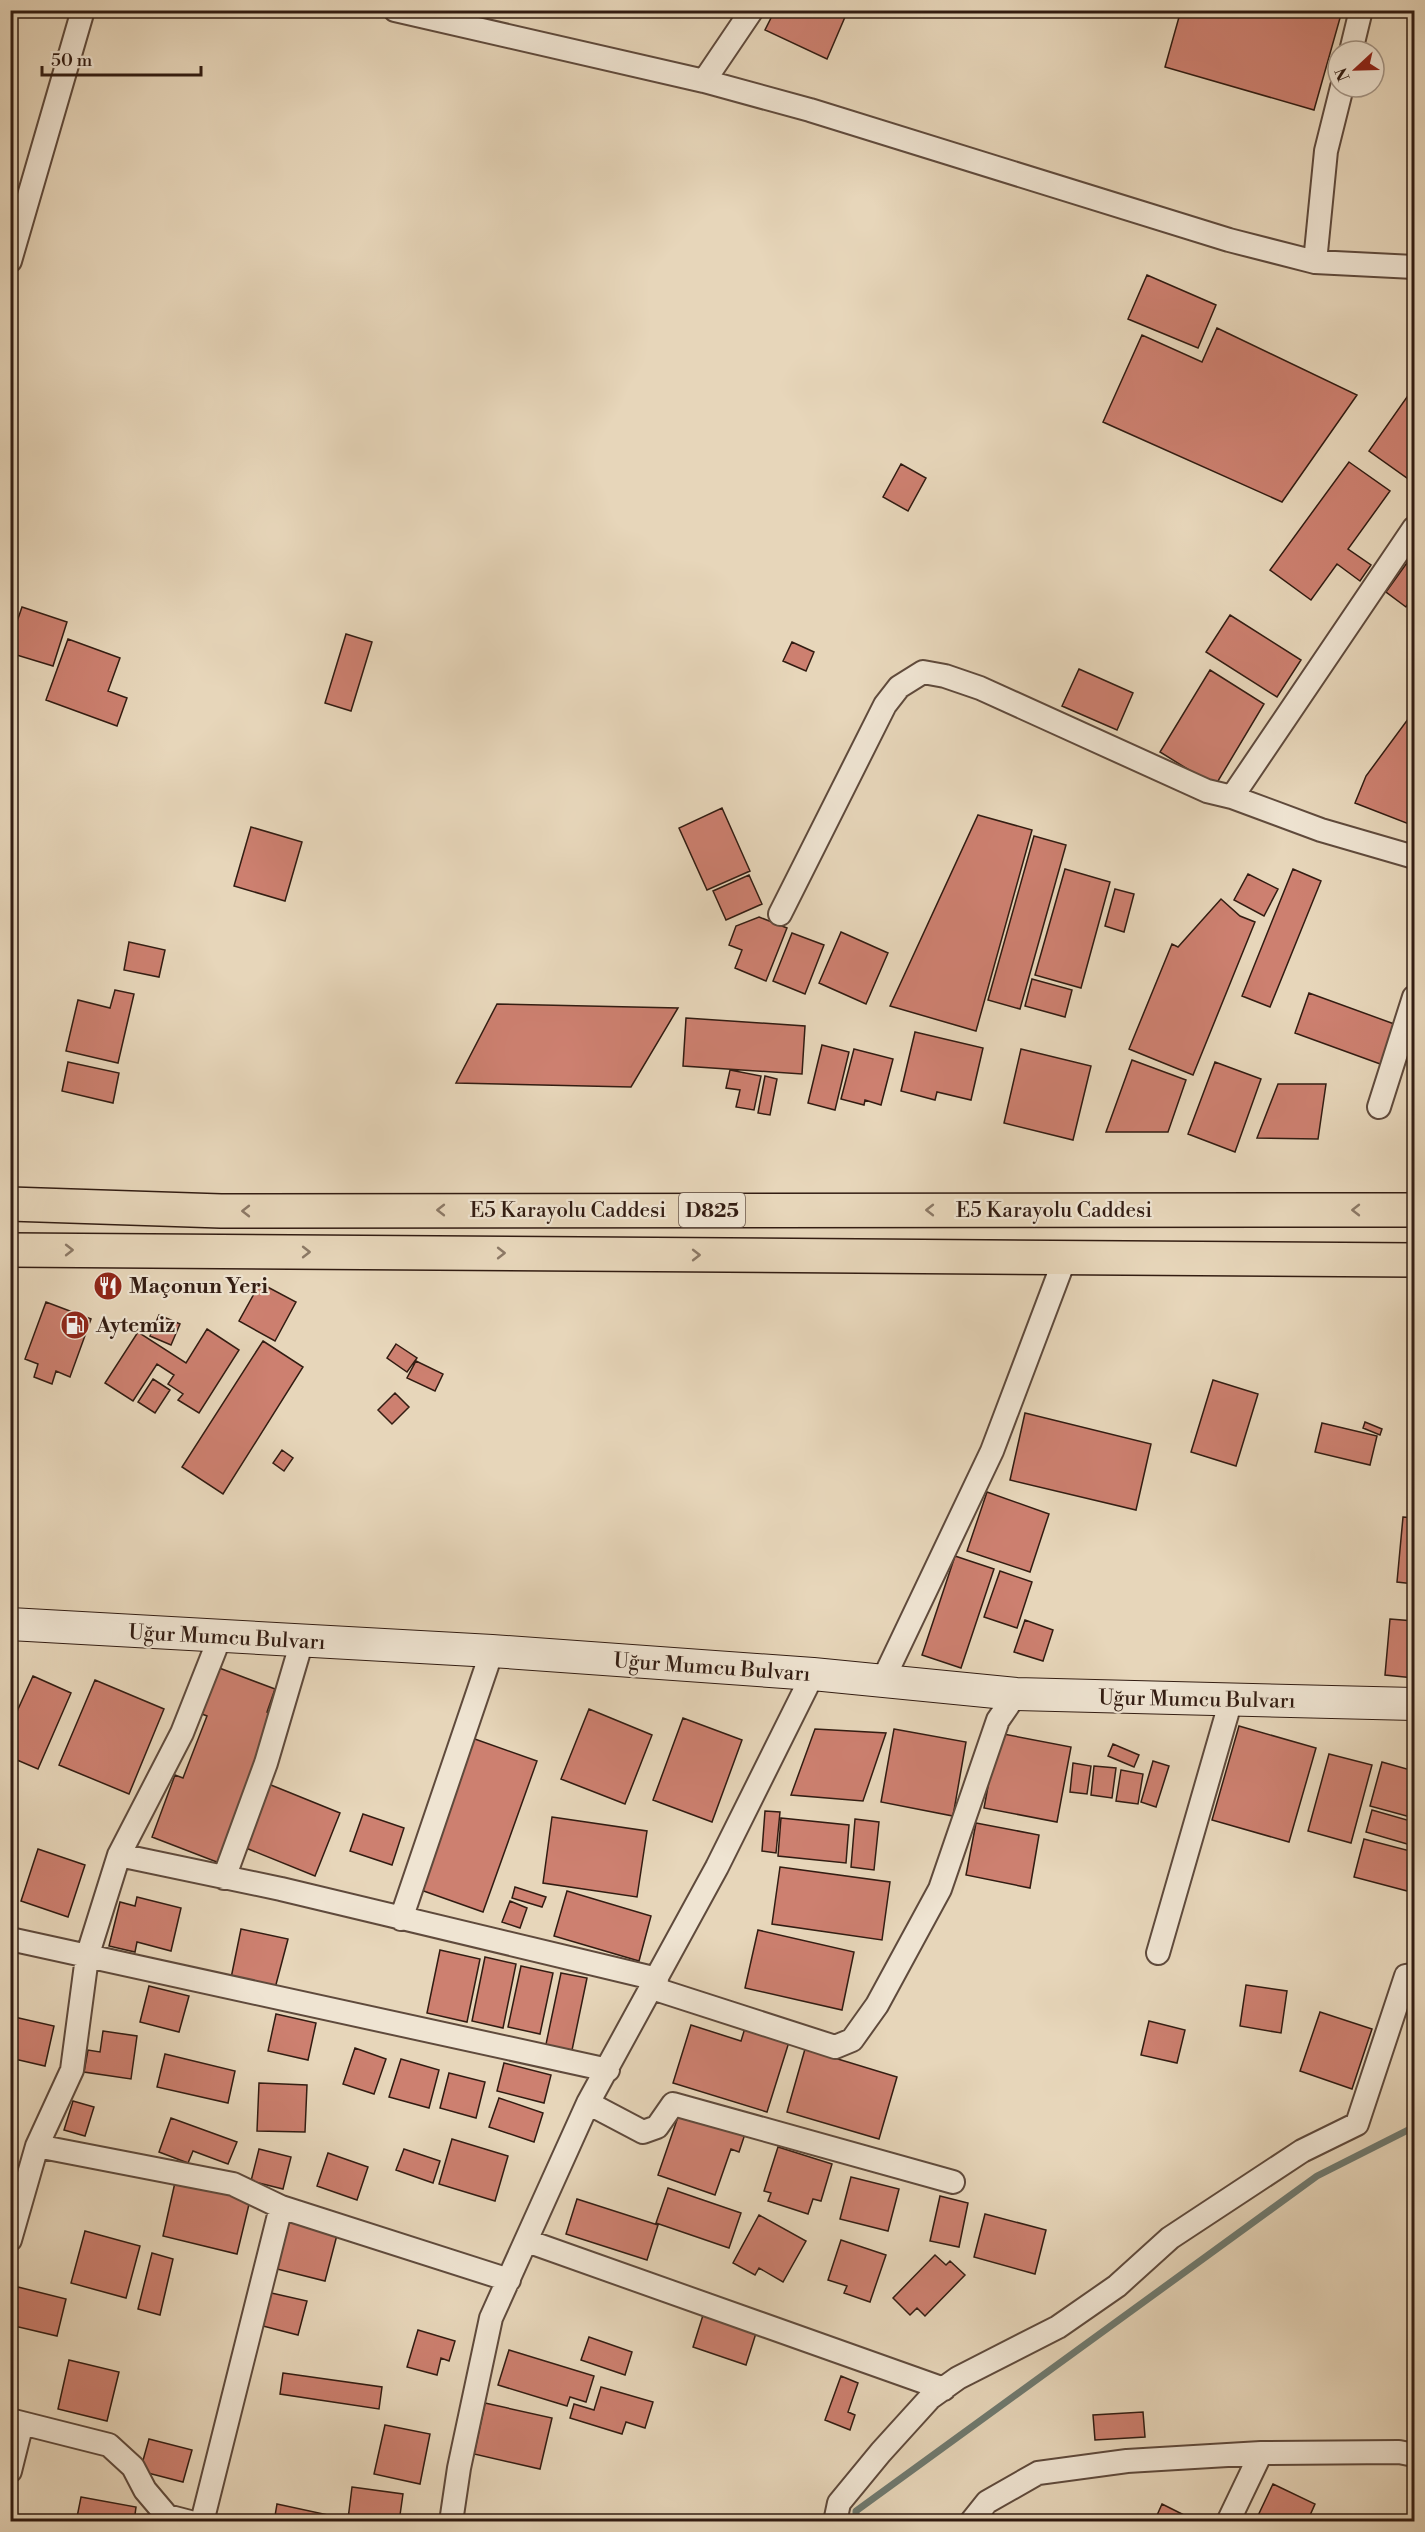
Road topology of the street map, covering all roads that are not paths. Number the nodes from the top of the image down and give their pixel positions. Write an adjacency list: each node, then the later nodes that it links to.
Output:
1 (83, 10): 8 (street)
2 (395, 10): 6 (street)
3 (752, 10): 6 (street)
4 (1361, 10): 5 (street)
5 (1354, 39)
6 (704, 81): 9 (street)
7 (1339, 99): 9 (street)
8 (12, 251)
9 (1315, 262): 10 (street)
10 (1414, 267)
11 (1414, 528): 12 (street)
12 (1232, 797): 13 (street); 14 (street)
13 (1414, 856)
14 (780, 914)
15 (1414, 997): 16 (street)
16 (1379, 1107)
17 (10, 1204): 18 (highway, E5 Karayolu Caddesi / D825, one-way to 17)
18 (1414, 1210)
19 (10, 1250): 20 (highway, E5 Karayolu Caddesi / D825, one-way to 20)
20 (1065, 1258): 21 (highway, E5 Karayolu Caddesi / D825); 27 (street)
21 (1414, 1260)
22 (10, 1624): 23 (street, Uğur Mumcu Bulvarı)
23 (220, 1637): 24 (street, Uğur Mumcu Bulvarı); 31 (street)
24 (302, 1641): 25 (street, Uğur Mumcu Bulvarı); 32 (street)
25 (492, 1651): 26 (street, Uğur Mumcu Bulvarı); 33 (street)
26 (813, 1674): 27 (street, Uğur Mumcu Bulvarı); 38 (street)
27 (882, 1682): 28 (street, Uğur Mumcu Bulvarı)
28 (1016, 1694): 29 (street, Uğur Mumcu Bulvarı); 38 (street)
29 (1231, 1700): 30 (street, Uğur Mumcu Bulvarı); 35 (street)
30 (1414, 1704)
31 (119, 1855): 32 (street); 36 (street)
32 (224, 1878): 33 (street)
33 (401, 1919): 38 (street)
34 (10, 1939): 36 (street)
35 (1158, 1953)
36 (87, 1957): 39 (street); 41 (street)
37 (1414, 1975): 47 (street)
38 (655, 1984): 39 (street)
39 (608, 2070): 40 (street)
40 (588, 2103): 42 (street); 45 (street)
41 (37, 2146): 43 (street); 44 (street)
42 (953, 2182)
43 (281, 2207): 46 (street); 53 (street)
44 (10, 2240)
45 (527, 2241): 46 (street); 47 (street)
46 (509, 2280): 54 (street)
47 (944, 2389): 55 (street)
48 (16, 2421): 51 (street); 52 (street)
49 (1261, 2453): 50 (street); 56 (street); 57 (street)
50 (1414, 2455)
51 (10, 2471)
52 (190, 2522)
53 (202, 2522)
54 (451, 2522)
55 (834, 2522)
56 (971, 2522)
57 (1228, 2522)

